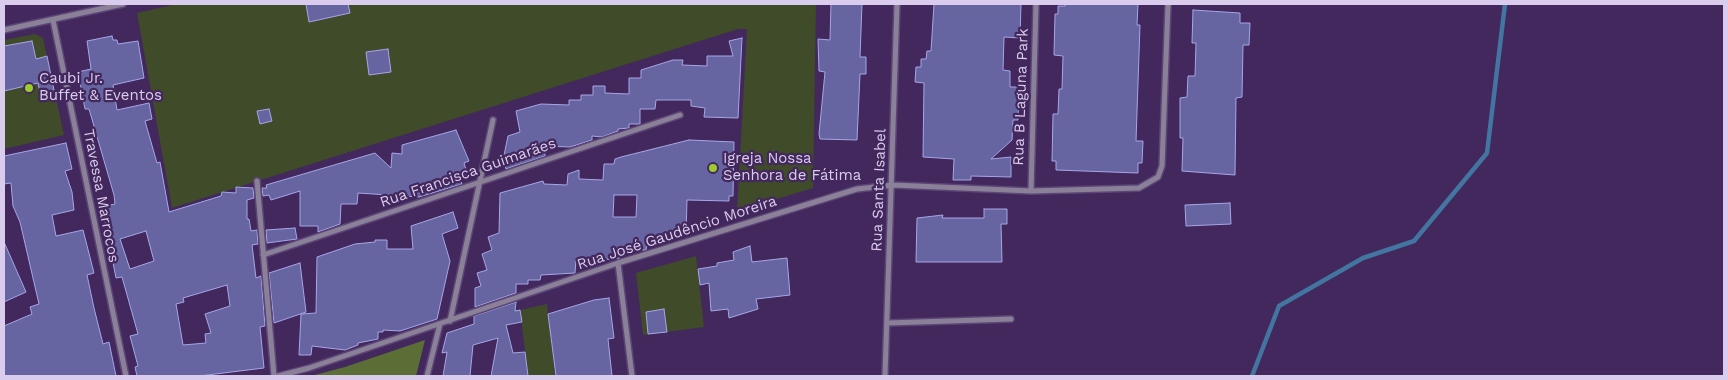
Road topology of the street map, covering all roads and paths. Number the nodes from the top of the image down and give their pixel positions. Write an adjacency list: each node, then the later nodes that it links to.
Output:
1 (123, 4): 5 (street)
2 (897, 4): 11 (street, Rua Santa Isabel)
3 (1036, 4): 12 (street, Rua B Laguna Park)
4 (1168, 4): 12 (street, Rua José Gaudêncio Moreira)
5 (53, 20): 6 (street); 19 (street, Travessa Marrocos)
6 (4, 30)
7 (680, 114): 10 (street, Rua Francisca Guimarães)
8 (493, 120): 10 (street)
9 (257, 181): 13 (street)
10 (479, 183): 13 (street, Rua Francisca Guimarães); 16 (street)
11 (893, 185): 12 (street, Rua José Gaudêncio Moreira); 14 (street, Rua José Gaudêncio Moreira); 17 (street, Rua Santa Isabel)
12 (1031, 191)
13 (263, 255): 20 (street)
14 (618, 263): 16 (street, Rua José Gaudêncio Moreira); 22 (street)
15 (1011, 320): 17 (street)
16 (450, 321): 18 (street, Rua José Gaudêncio Moreira)
17 (887, 323): 23 (street, Rua Santa Isabel)
18 (440, 324): 20 (street, Rua José Gaudêncio Moreira); 21 (street)
19 (126, 376)
20 (276, 376)
21 (427, 376)
22 (632, 376)
23 (885, 376)

